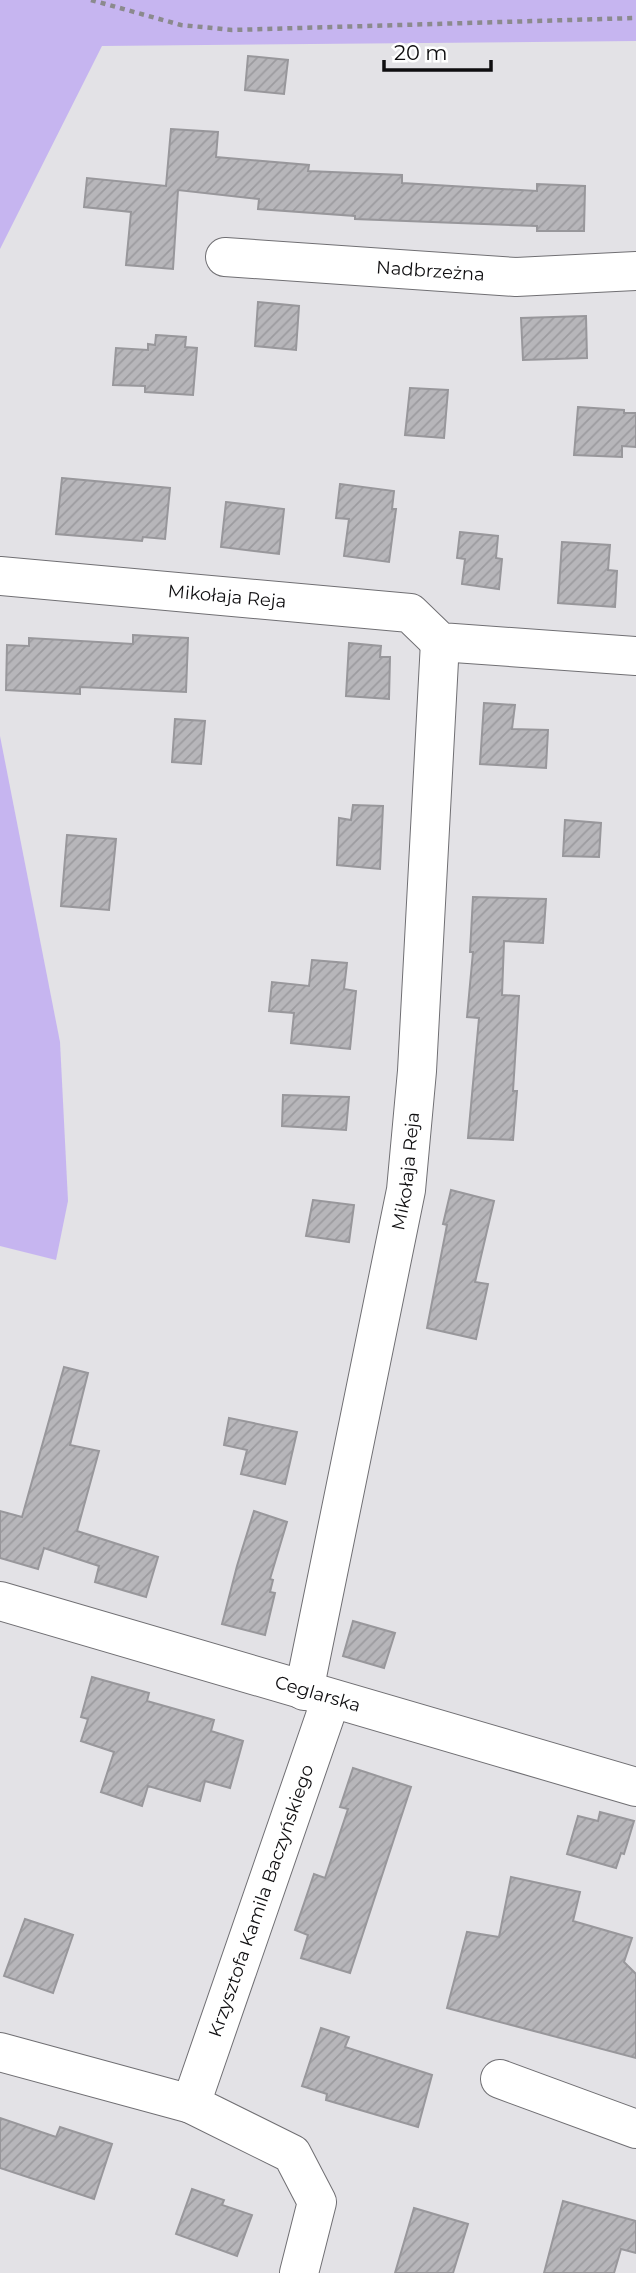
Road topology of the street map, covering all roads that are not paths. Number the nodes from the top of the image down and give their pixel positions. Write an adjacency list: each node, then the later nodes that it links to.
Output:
1 (225, 257): 2 (street, Nadbrzeżna)
2 (636, 271)
3 (0, 576): 4 (street, Mikołaja Reja)
4 (440, 642): 5 (street); 7 (street, Mikołaja Reja)
5 (636, 656)
6 (0, 1601): 7 (street, Ceglarska)
7 (317, 1695): 8 (street, Ceglarska); 11 (street, Krzysztofa Kamila Baczyńskiego)
8 (636, 1787)
9 (0, 2052): 11 (street)
10 (500, 2079): 12 (street)
11 (191, 2104): 13 (street)
12 (636, 2129)
13 (299, 2273)

